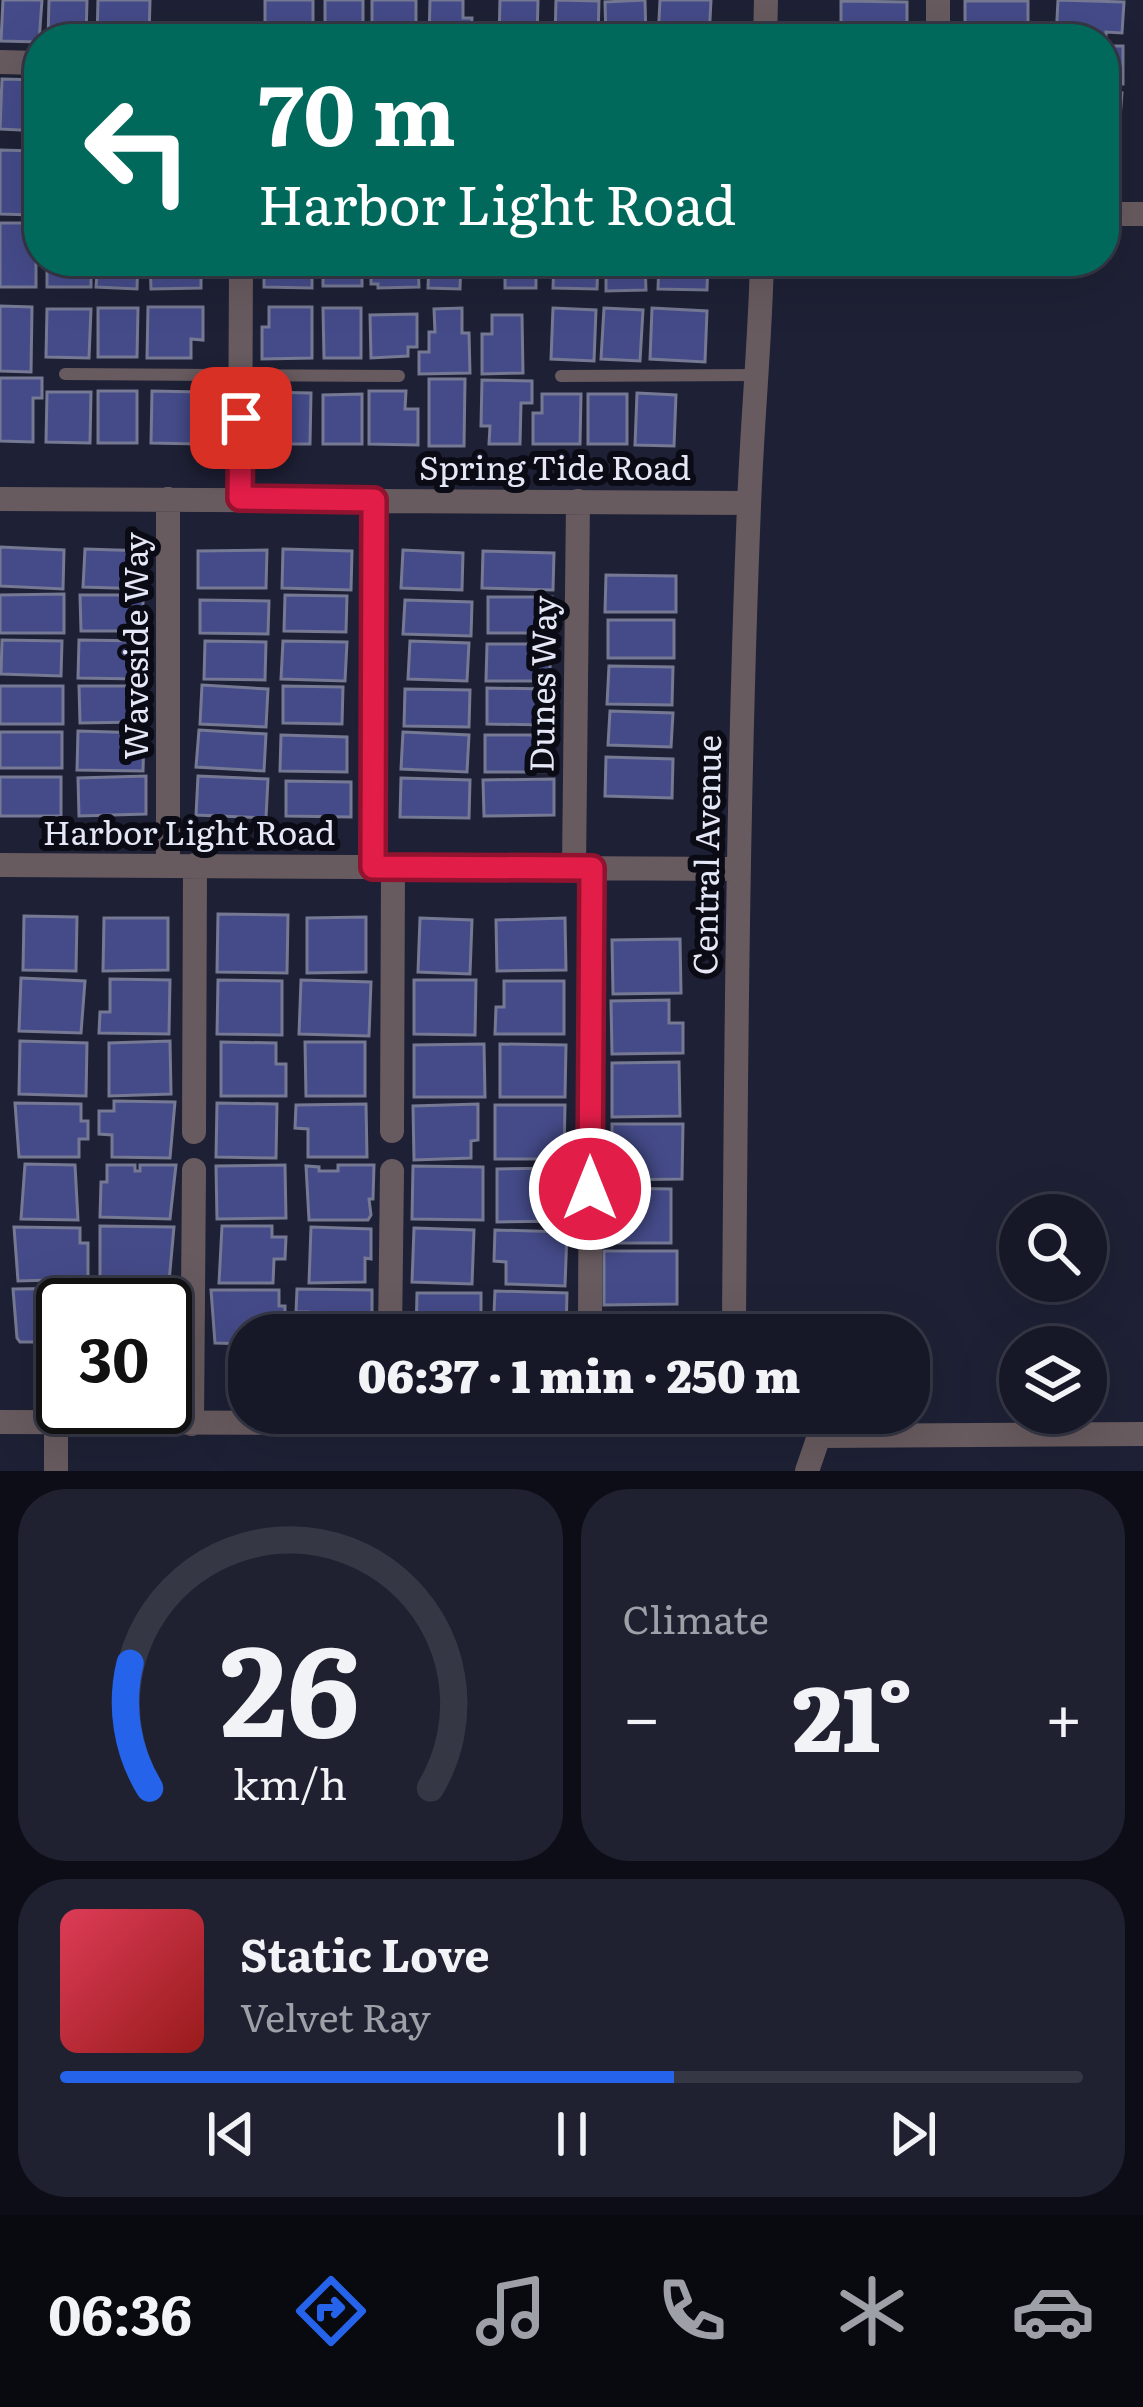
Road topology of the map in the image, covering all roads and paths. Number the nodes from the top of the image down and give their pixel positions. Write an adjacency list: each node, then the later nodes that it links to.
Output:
1 (241, 276): 4 (street)
2 (762, 276): 5 (street, Central Avenue)
3 (65, 374): 4 (lane)
4 (242, 375): 6 (lane); 8 (street)
5 (759, 375): 7 (lane); 13 (street, Central Avenue)
6 (399, 376)
7 (561, 376)
8 (240, 498): 10 (street, Spring Tide Road); 11 (street, Spring Tide Road)
9 (0, 499): 10 (street, Spring Tide Road)
10 (168, 499): 16 (street, Waveside Way)
11 (374, 500): 12 (street, Spring Tide Road); 17 (street)
12 (578, 501): 13 (street, Spring Tide Road); 18 (street, Dunes Way)
13 (749, 502): 19 (street, Central Avenue)
14 (0, 865): 16 (street, Harbor Light Road)
15 (195, 865): 16 (street, Harbor Light Road); 17 (street, Harbor Light Road); 21 (street)
16 (168, 866)
17 (383, 867): 18 (street, Harbor Light Road); 20 (street)
18 (583, 868): 19 (street, Harbor Light Road); 25 (street, Dunes Way)
19 (738, 868): 26 (street, Central Avenue)
20 (392, 1131)
21 (194, 1132)
22 (194, 1170): 30 (street)
23 (392, 1172): 24 (street)
24 (390, 1314)
25 (590, 1314)
26 (734, 1314)
27 (0, 1422): 28 (street)
28 (36, 1422)
29 (228, 1423): 30 (street)
30 (192, 1424)
31 (56, 1434): 33 (street)
32 (1143, 1434): 34 (street)
33 (56, 1471)
34 (807, 1471)

